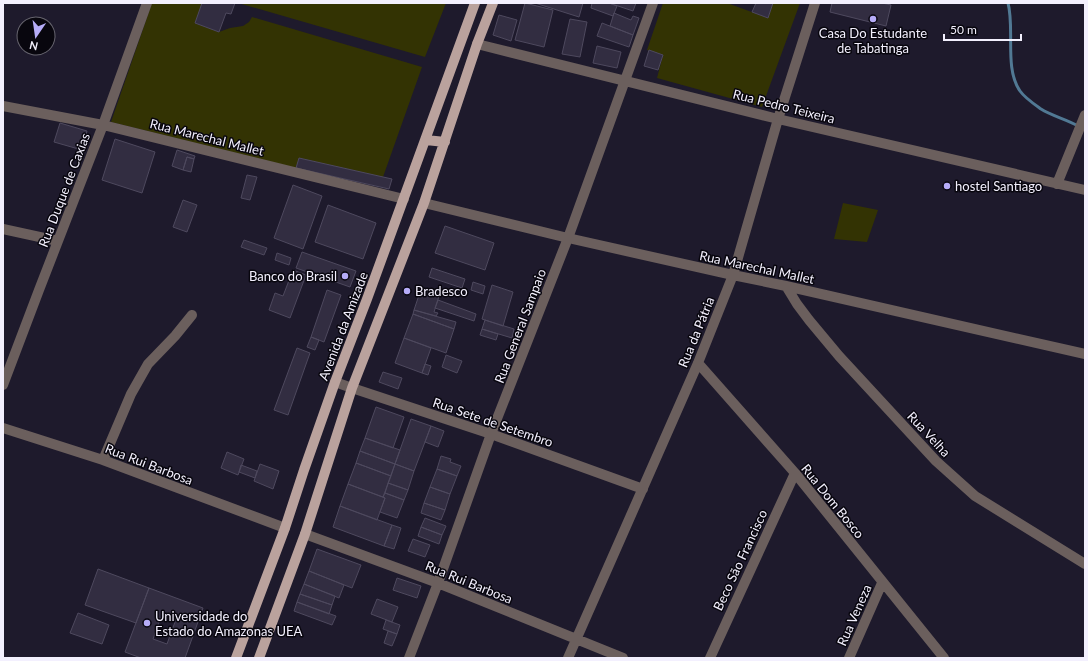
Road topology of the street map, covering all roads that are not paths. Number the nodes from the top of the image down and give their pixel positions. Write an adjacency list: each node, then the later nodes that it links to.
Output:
1 (147, 3): 11 (street, Rua Duque de Caxias)
2 (475, 3): 12 (main road, Avenida da Amizade)
3 (493, 3): 6 (main road)
4 (653, 3): 7 (street, Rua General Sampaio)
5 (815, 3): 10 (street, Rua da Pátria)
6 (477, 44): 7 (street, Rua Pedro Teixeira); 13 (main road)
7 (625, 80): 10 (street, Rua Pedro Teixeira); 19 (street, Rua General Sampaio)
8 (3, 106): 11 (street, Rua Marechal Mallet)
9 (1085, 115): 14 (street)
10 (778, 118): 14 (street, Rua Pedro Teixeira); 21 (street, Rua da Pátria)
11 (103, 125): 16 (street, Rua Marechal Mallet); 20 (street, Rua Duque de Caxias)
12 (426, 140): 13 (main road); 16 (main road, Avenida da Amizade)
13 (445, 142): 17 (main road)
14 (1057, 184): 15 (street, Rua Pedro Teixeira)
15 (1085, 190)
16 (404, 199): 23 (main road, Avenida da Amizade)
17 (424, 203): 19 (street, Rua Marechal Mallet); 24 (main road)
18 (3, 229): 20 (street)
19 (568, 238): 21 (street, Rua Marechal Mallet); 32 (street, Rua General Sampaio)
20 (58, 241): 29 (street, Rua Duque de Caxias)
21 (733, 275): 22 (street, Rua Marechal Mallet); 27 (street, Rua da Pátria)
22 (786, 286): 26 (street, Rua Marechal Mallet); 38 (street, Rua Velha)
23 (367, 299): 24 (main road); 28 (main road, Avenida da Amizade)
24 (385, 305): 30 (main road)
25 (192, 315): 33 (street)
26 (1085, 354)
27 (698, 363): 34 (street, Rua Dom Bosco); 35 (street, Rua da Pátria)
28 (335, 382): 30 (street, Rua Sete de Setembro); 36 (main road, Avenida da Amizade)
29 (3, 385)
30 (352, 388): 32 (street, Rua Sete de Setembro); 37 (main road)
31 (3, 428): 33 (street, Rua Rui Barbosa)
32 (491, 434): 35 (street, Rua Sete de Setembro); 39 (street, Rua General Sampaio)
33 (103, 460): 36 (street, Rua Rui Barbosa)
34 (795, 473): 40 (street, Rua Dom Bosco); 47 (street, Beco São Francisco)
35 (643, 489): 41 (street, Rua da Pátria)
36 (285, 528): 42 (main road, Avenida da Amizade)
37 (305, 534): 39 (street, Rua Rui Barbosa); 43 (main road)
38 (1085, 564)
39 (438, 583): 41 (street, Rua Rui Barbosa); 44 (street, Rua General Sampaio)
40 (882, 583): 48 (street, Rua Veneza); 49 (street, Rua Dom Bosco)
41 (576, 639): 45 (street, Rua da Pátria); 46 (street, Rua Rui Barbosa)
42 (236, 658)
43 (259, 658)
44 (408, 658)
45 (568, 658)
46 (623, 658)
47 (710, 658)
48 (849, 658)
49 (944, 658)

